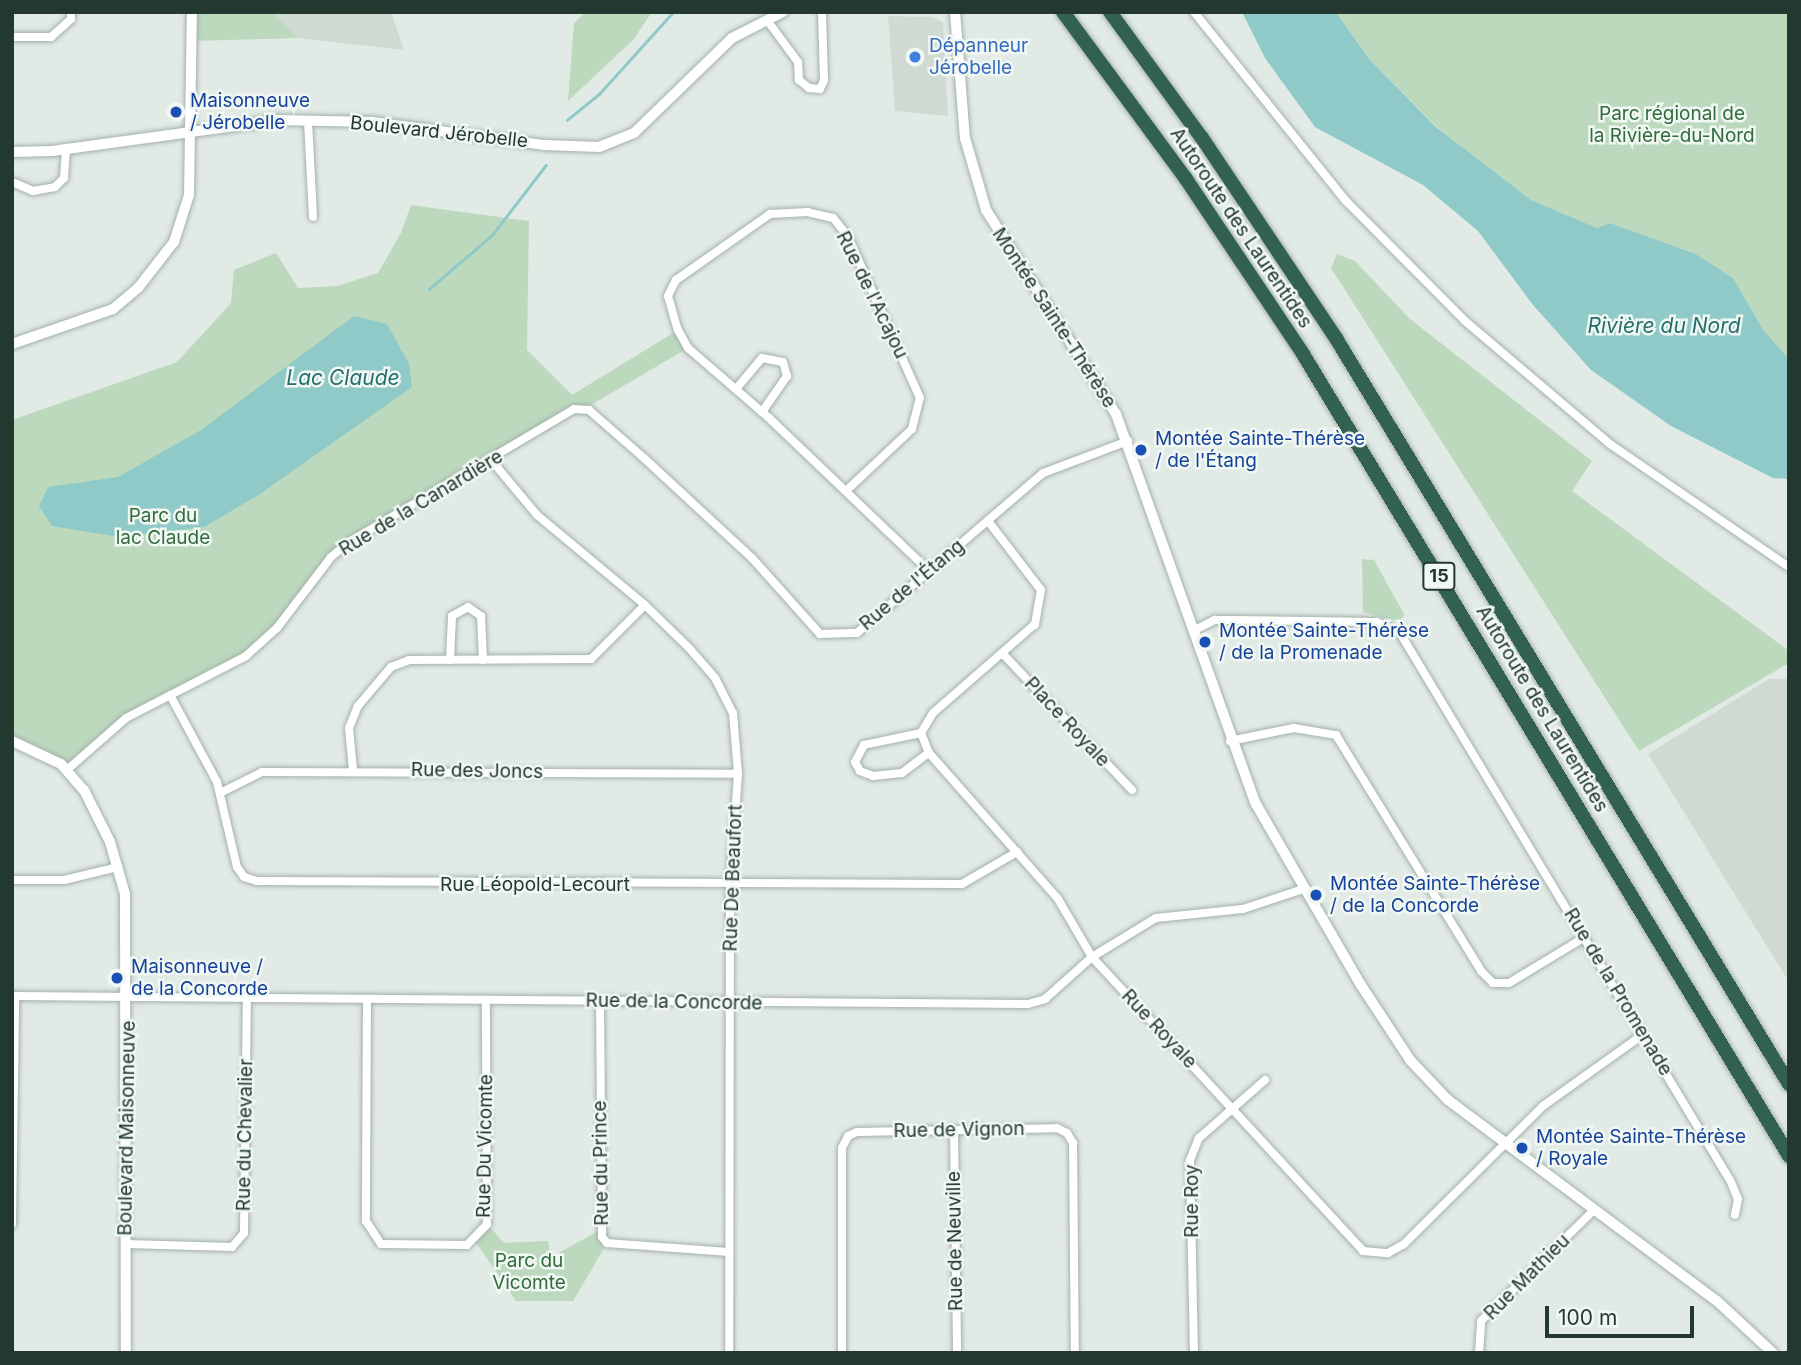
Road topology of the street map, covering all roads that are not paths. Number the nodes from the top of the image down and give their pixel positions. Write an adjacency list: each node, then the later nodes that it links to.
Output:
1 (71, 12): 10 (street)
2 (192, 12): 12 (street)
3 (783, 12): 9 (street, Boulevard Jérobelle)
4 (822, 12): 9 (street)
5 (955, 12): 21 (street, Montée Sainte-Thérèse)
6 (1063, 12): 62 (highway, Autoroute des Laurentides / 15)
7 (1110, 12): 58 (highway, Autoroute des Laurentides / 15)
8 (1194, 12): 25 (street)
9 (767, 20): 11 (street, Boulevard Jérobelle)
10 (12, 37)
11 (308, 121): 12 (street, Boulevard Jérobelle); 16 (street)
12 (191, 129): 13 (street, Boulevard Jérobelle); 17 (street)
13 (66, 148): 14 (street, Boulevard Jérobelle); 15 (street)
14 (12, 152)
15 (12, 182)
16 (313, 217)
17 (12, 344)
18 (736, 389): 20 (street, Rue de l'Acajou); 20 (street); 23 (street, Rue de l'Acajou)
19 (590, 410): 22 (street, Rue de la Canardière); 26 (street, Rue de l'Étang)
20 (762, 412): 23 (street, Rue de l'Acajou)
21 (1128, 441): 24 (street, Rue de l'Étang); 28 (street, Montée Sainte-Thérèse)
22 (492, 461): 27 (street, Rue De Beaufort); 32 (street, Rue de la Canardière)
23 (847, 491): 26 (street, Rue de l'Acajou)
24 (988, 521): 26 (street, Rue de l'Étang); 29 (street)
25 (1789, 567)
26 (929, 571)
27 (645, 605): 31 (street); 39 (street, Rue De Beaufort)
28 (1192, 631): 35 (street, Montée Sainte-Thérèse); 47 (street, Rue de la Promenade)
29 (1002, 653): 33 (street); 40 (street, Place Royale)
30 (450, 660): 31 (street); 31 (street); 38 (street)
31 (483, 660)
32 (170, 695): 37 (street, Rue de la Canardière); 41 (street, Rue Léopold-Lecourt)
33 (921, 733): 36 (street, Rue Royale); 36 (street)
34 (12, 741): 37 (street, Boulevard Maisonneuve)
35 (1230, 741): 46 (street, Montée Sainte-Thérèse); 47 (street)
36 (929, 753): 42 (street, Rue Royale)
37 (68, 769): 43 (street, Boulevard Maisonneuve)
38 (352, 770): 39 (street, Rue des Joncs); 41 (street, Rue des Joncs)
39 (738, 774): 45 (street, Rue De Beaufort)
40 (1132, 790)
41 (220, 793): 45 (street, Rue Léopold-Lecourt)
42 (1017, 852): 45 (street, Rue Léopold-Lecourt); 48 (street, Rue Royale)
43 (118, 867): 44 (street); 50 (street, Boulevard Maisonneuve)
44 (12, 880)
45 (730, 886): 55 (street, Rue De Beaufort)
46 (1303, 889): 48 (street, Rue de la Concorde); 61 (street, Montée Sainte-Thérèse)
47 (1585, 937): 56 (street, Rue de la Promenade)
48 (1092, 957): 55 (street, Rue de la Concorde); 59 (street, Rue Royale)
49 (14, 996): 50 (street, Rue de la Concorde); 65 (street)
50 (128, 996): 51 (street, Rue de la Concorde); 66 (street, Boulevard Maisonneuve)
51 (247, 997): 52 (street, Rue de la Concorde); 66 (street, Rue du Chevalier)
52 (367, 999): 53 (street, Rue de la Concorde); 53 (street, Rue Du Vicomte)
53 (486, 1000): 54 (street, Rue de la Concorde)
54 (600, 1001): 55 (street, Rue de la Concorde); 67 (street, Rue du Prince)
55 (730, 1002): 67 (street, Rue De Beaufort)
56 (1642, 1035): 61 (street, Rue Royale); 64 (street, Rue de la Promenade)
57 (1265, 1080): 59 (street, Rue Roy)
58 (1789, 1084)
59 (1232, 1109): 61 (street, Rue Royale); 73 (street, Rue Roy)
60 (954, 1130): 70 (street, Rue de Vignon); 71 (street, Rue de Neuville); 72 (street, Rue de Vignon)
61 (1503, 1144): 63 (street, Montée Sainte-Thérèse)
62 (1789, 1156)
63 (1594, 1210): 74 (street, Rue Mathieu); 75 (street, Montée Sainte-Thérèse)
64 (1735, 1215)
65 (12, 1224)
66 (126, 1244): 68 (street, Boulevard Maisonneuve)
67 (729, 1252): 69 (street, Rue De Beaufort)
68 (126, 1353)
69 (729, 1353)
70 (842, 1353)
71 (957, 1353)
72 (1075, 1353)
73 (1194, 1353)
74 (1479, 1353)
75 (1773, 1353)

